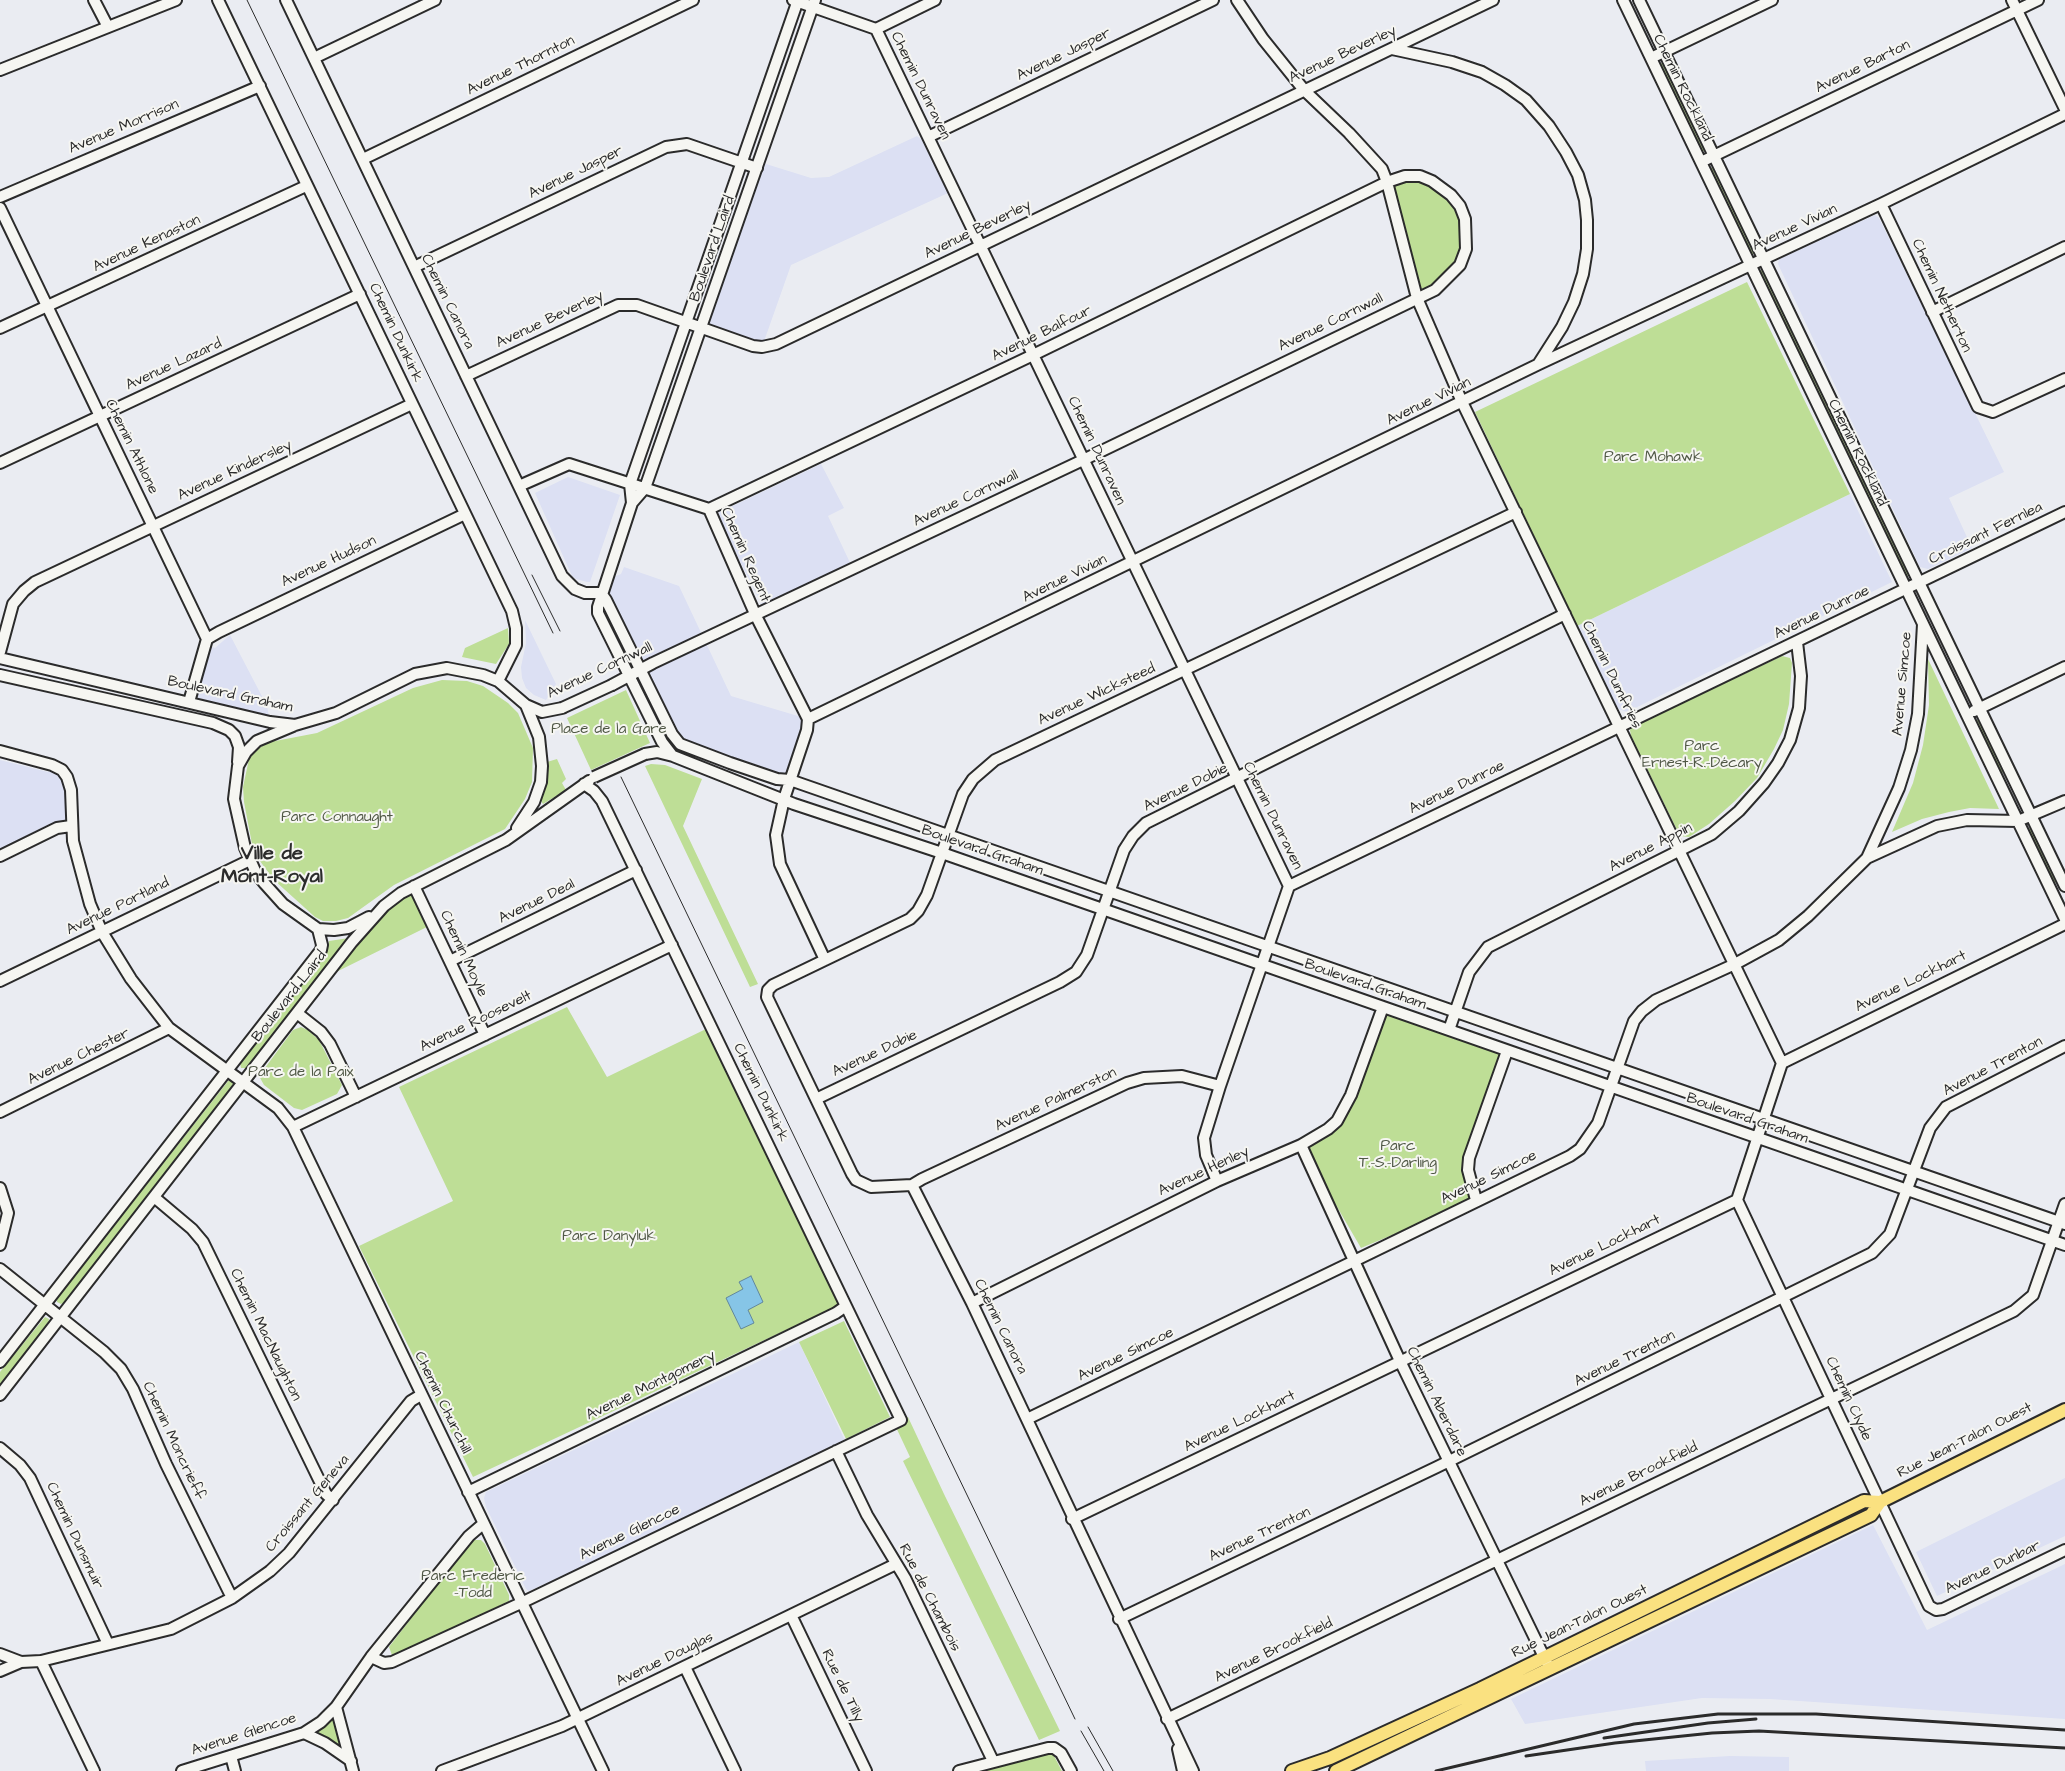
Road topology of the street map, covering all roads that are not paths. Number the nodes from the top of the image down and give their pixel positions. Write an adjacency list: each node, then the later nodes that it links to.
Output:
1 (94, 0): 19 (street)
2 (176, 0): 19 (street)
3 (218, 0): 26 (street, Chemin Dunkirk)
4 (286, 0): 23 (street, Chemin Canora)
5 (435, 0): 23 (street)
6 (693, 0): 32 (street, Avenue Thornton)
7 (935, 0): 20 (street)
8 (1213, 0): 30 (street, Avenue Jasper)
9 (1237, 0): 27 (street, Chemin Dumfries)
10 (1493, 0): 21 (street, Avenue Beverley)
11 (1623, 0): 24 (street, Chemin Rockland)
12 (1639, 0): 22 (street, Chemin Rockland)
13 (1772, 0): 22 (street)
14 (2012, 0): 18 (street)
15 (2038, 0): 18 (street, Avenue Barton)
16 (795, 1): 17 (street); 33 (street, Boulevard Laird)
17 (814, 4): 20 (street); 35 (street, Boulevard Laird)
18 (2017, 10): 28 (street); 31 (street, Avenue Barton)
19 (108, 27): 25 (street)
20 (876, 29): 30 (street, Chemin Dunraven)
21 (1392, 49): 27 (street, Avenue Beverley); 54 (street)
22 (1664, 52): 24 (street); 31 (street, Chemin Rockland)
23 (314, 58): 32 (street, Chemin Canora)
24 (1651, 58): 34 (street, Chemin Rockland)
25 (0, 70)
26 (260, 86): 37 (street, Chemin Dunkirk); 38 (street, Avenue Morrison)
27 (1304, 90): 36 (street, Chemin Dumfries); 41 (street, Avenue Beverley)
28 (2065, 109)
29 (2065, 114): 39 (street, Avenue Vivian)
30 (928, 137): 41 (street, Chemin Dunraven)
31 (1714, 156): 34 (street, Avenue Barton); 43 (street, Chemin Rockland)
32 (363, 159): 45 (street, Chemin Canora)
33 (741, 162): 35 (street, Avenue Jasper); 45 (street, Avenue Jasper); 50 (street, Boulevard Laird)
34 (1701, 162): 44 (street, Chemin Rockland)
35 (757, 168): 52 (street, Boulevard Laird)
36 (1387, 182): 47 (street, Chemin Dumfries); 47 (street); 53 (street, Avenue Balfour)
37 (306, 186): 46 (street, Chemin Dunkirk); 48 (street, Avenue Kenaston)
38 (0, 197)
39 (1881, 204): 43 (street, Avenue Vivian); 49 (street, Chemin Netherton)
40 (0, 208): 48 (street, Chemin Athlone)
41 (981, 246): 52 (street, Avenue Beverley); 53 (street, Chemin Dunraven)
42 (2065, 247): 49 (street)
43 (1764, 258): 44 (street, Avenue Vivian); 72 (street, Chemin Rockland)
44 (1751, 265): 54 (street, Avenue Vivian); 73 (street, Chemin Rockland)
45 (414, 267): 55 (street, Chemin Canora)
46 (360, 294): 58 (street, Chemin Dunkirk); 59 (street, Avenue Lazard)
47 (1417, 298): 57 (street, Chemin Dumfries); 60 (street, Avenue Cornwall)
48 (48, 306): 51 (street, Avenue Kenaston); 59 (street, Chemin Athlone)
49 (1932, 312): 56 (street, Chemin Netherton)
50 (685, 323): 52 (street, Avenue Beverley); 55 (street, Avenue Beverley); 62 (street, Boulevard Laird)
51 (0, 328)
52 (700, 329): 64 (street, Boulevard Laird)
53 (1033, 355): 60 (street, Chemin Dunraven); 66 (street, Avenue Balfour)
54 (1539, 364): 57 (street, Avenue Vivian)
55 (466, 376): 63 (street, Chemin Canora)
56 (2065, 379)
57 (1462, 402): 67 (street, Chemin Dumfries); 71 (street, Avenue Vivian)
58 (412, 404): 69 (street, Chemin Dunkirk); 70 (street, Avenue Kindersley)
59 (100, 417): 61 (street, Avenue Lazard); 70 (street, Chemin Athlone)
60 (1083, 460): 71 (street, Chemin Dunraven); 76 (street, Avenue Cornwall)
61 (0, 463)
62 (630, 484): 63 (street, Chemin Regent); 64 (street, Chemin Regent); 65 (street, Boulevard Laird)
63 (519, 486): 74 (street, Chemin Canora)
64 (645, 488): 65 (street, Boulevard Laird); 66 (street, Chemin Regent)
65 (632, 503): 74 (street, Boulevard Laird)
66 (708, 509): 76 (street, Chemin Regent)
67 (1516, 512): 75 (street, Chemin Dumfries); 84 (street, Avenue Wicksteed)
68 (2065, 512): 72 (street, Croissant Fernlea)
69 (465, 514): 78 (street, Avenue Hudson); 87 (street, Chemin Dunkirk)
70 (152, 526): 78 (street, Chemin Athlone); 80 (street, Avenue Kindersley)
71 (1132, 563): 84 (street, Chemin Dunraven); 92 (street, Avenue Vivian)
72 (1919, 583): 73 (street, Avenue Dunrae); 90 (street, Chemin Rockland)
73 (1906, 589): 77 (street, Chemin Rockland); 79 (street, Avenue Dunrae)
74 (601, 593): 83 (street); 86 (street)
75 (1565, 614): 94 (street, Chemin Dumfries); 101 (street, Avenue Dobie)
76 (756, 616): 83 (street, Avenue Cornwall); 92 (street, Chemin Regent)
77 (1923, 624): 91 (street, Chemin Rockland); 114 (street, Avenue Simcoe)
78 (207, 640): 88 (street)
79 (1797, 642): 94 (street, Avenue Dunrae); 111 (street, Avenue Appin)
80 (0, 652)
81 (0, 658): 88 (street, Boulevard Graham)
82 (2065, 667): 90 (street)
83 (641, 670): 86 (street, Avenue Cornwall); 95 (street)
84 (1185, 670): 101 (street, Chemin Dunraven); 109 (street, Avenue Wicksteed)
85 (0, 675): 100 (street, Boulevard Graham)
86 (630, 676): 89 (street, Avenue Cornwall, bridge); 96 (street)
87 (498, 681): 89 (street, Boulevard Graham); 93 (street, Boulevard Graham)
88 (190, 702): 93 (street, Boulevard Graham)
89 (526, 706): 110 (street, Boulevard Graham)
90 (1980, 708): 91 (street); 106 (street, Chemin Rockland)
91 (1967, 715): 107 (street, Chemin Rockland)
92 (808, 719): 102 (street)
93 (295, 725): 100 (street)
94 (1620, 727): 111 (street, Chemin Dumfries); 118 (street, Avenue Dunrae)
95 (672, 734): 96 (street, Boulevard Laird); 102 (street, Boulevard Graham)
96 (662, 742): 98 (street, Boulevard Laird); 99 (street)
97 (0, 751): 108 (street, Chemin Churchill)
98 (645, 754): 99 (street, Boulevard Laird); 103 (street, Boulevard Laird, bridge)
99 (673, 756): 104 (street, Boulevard Graham)
100 (238, 766): 115 (street)
101 (1237, 779): 118 (street, Chemin Dunraven); 120 (street, Avenue Dobie)
102 (790, 780): 104 (street); 109 (street, Boulevard Graham)
103 (584, 784): 110 (street, Boulevard Laird); 116 (street, Chemin Dunkirk)
104 (784, 799): 112 (street, Boulevard Graham); 129 (street)
105 (2065, 801): 106 (street, Avenue Simcoe)
106 (2032, 816): 107 (street, Avenue Simcoe); 119 (street, Chemin Rockland)
107 (2018, 821): 114 (street, Avenue Simcoe); 123 (street, Chemin Rockland)
108 (71, 826): 113 (street); 126 (street, Chemin Churchill)
109 (948, 837): 112 (street, Avenue Wicksteed); 120 (street, Boulevard Graham)
110 (506, 840): 117 (street, Boulevard Laird)
111 (1680, 851): 131 (street, Chemin Dumfries); 135 (street, Avenue Appin)
112 (942, 853): 122 (street, Boulevard Graham); 129 (street, Avenue Wicksteed)
113 (0, 856)
114 (1867, 858): 131 (street, Avenue Simcoe)
115 (250, 860): 125 (street); 126 (street, Avenue Portland)
116 (636, 870): 127 (street, Chemin Dunkirk); 130 (street, Avenue Deal)
117 (414, 886): 121 (street, Boulevard Laird); 130 (street, Chemin Moyle)
118 (1289, 886): 128 (street)
119 (2065, 886)
120 (1110, 892): 122 (street, Avenue Dobie); 128 (street, Boulevard Graham)
121 (384, 906): 125 (street); 136 (street, Boulevard Laird)
122 (1104, 909): 132 (street, Boulevard Graham); 149 (street, Avenue Dobie)
123 (2065, 919)
124 (2065, 924): 142 (street, Avenue Lockhart)
125 (318, 929): 144 (street, Boulevard Laird)
126 (102, 932): 133 (street, Avenue Portland); 137 (street, Chemin Churchill)
127 (672, 945): 139 (street, Avenue Roosevelt); 173 (street, Chemin Dunkirk)
128 (1267, 946): 132 (street); 135 (street, Boulevard Graham)
129 (825, 960): 149 (street, Avenue Wicksteed)
130 (450, 961): 139 (street, Chemin Moyle)
131 (1735, 964): 142 (street, Chemin Dumfries); 143 (street, Avenue Simcoe)
132 (1261, 965): 134 (street, Boulevard Graham); 146 (street)
133 (0, 981)
134 (1383, 1007): 138 (street, Boulevard Graham); 154 (street, Avenue Henley)
135 (1456, 1012): 138 (street, Avenue Appin); 143 (street, Boulevard Graham)
136 (297, 1013): 145 (street, Boulevard Laird); 148 (street)
137 (169, 1028): 144 (street, Chemin Churchill); 150 (street, Avenue Chester)
138 (1449, 1030): 141 (street, Boulevard Graham)
139 (485, 1034): 148 (street, Avenue Roosevelt)
140 (2065, 1046): 155 (street, Avenue Trenton)
141 (1507, 1051): 147 (street, Boulevard Graham); 161 (street)
142 (1782, 1063): 151 (street)
143 (1618, 1068): 147 (street, Avenue Simcoe); 151 (street, Boulevard Graham)
144 (228, 1070): 145 (street, Chemin Churchill); 172 (street, Boulevard Laird)
145 (244, 1082): 152 (street, Chemin Churchill); 160 (street, Boulevard Laird)
146 (1220, 1086): 156 (street); 157 (street, Avenue Palmerston)
147 (1611, 1088): 153 (street, Boulevard Graham); 161 (street, Avenue Simcoe)
148 (356, 1097): 152 (street, Avenue Roosevelt)
149 (816, 1099): 157 (street)
150 (0, 1112)
151 (1764, 1119): 153 (street); 155 (street, Boulevard Graham)
152 (293, 1127): 177 (street, Chemin Churchill)
153 (1758, 1139): 159 (street, Boulevard Graham); 162 (street)
154 (1301, 1144): 156 (street, Avenue Henley); 168 (street, Chemin Aberdare)
155 (1913, 1171): 159 (street, Avenue Trenton); 164 (street, Boulevard Graham)
156 (1217, 1182): 171 (street, Avenue Henley)
157 (912, 1185): 171 (street, Chemin Canora)
158 (0, 1188): 166 (street)
159 (1906, 1190): 165 (street, Boulevard Graham); 170 (street, Avenue Trenton)
160 (154, 1197): 174 (street, Boulevard Laird); 187 (street, Chemin MacNaughton)
161 (1476, 1200): 168 (street, Avenue Simcoe)
162 (1737, 1200): 170 (street, Chemin Clyde); 175 (street, Avenue Lockhart)
163 (2065, 1204): 164 (street, Avenue Brookfield)
164 (2062, 1223): 165 (street, Avenue Brookfield)
165 (2052, 1241): 167 (street, Boulevard Graham); 179 (street, Avenue Brookfield)
166 (0, 1244)
167 (2065, 1245)
168 (1353, 1260): 175 (street, Chemin Aberdare); 181 (street, Avenue Simcoe)
169 (0, 1269): 172 (street, Chemin Moncrieff)
170 (1784, 1298): 179 (street, Chemin Clyde); 185 (street, Avenue Trenton)
171 (972, 1303): 181 (street, Chemin Canora)
172 (45, 1304): 174 (street, Chemin Moncrieff); 176 (street, Boulevard Laird)
173 (846, 1306): 182 (street, Chemin Dunkirk); 186 (street, Avenue Montgomery)
174 (61, 1317): 178 (street, Boulevard Laird); 194 (street, Chemin Moncrieff)
175 (1400, 1361): 185 (street, Chemin Aberdare); 189 (street, Avenue Lockhart)
176 (0, 1362)
177 (421, 1394): 186 (street, Chemin Churchill); 187 (street, Croissant Geneva)
178 (0, 1396)
179 (1831, 1398): 188 (street, Chemin Clyde); 192 (street, Avenue Brookfield)
180 (2065, 1410): 188 (main road, Rue Jean-Talon Ouest)
181 (1027, 1419): 189 (street, Chemin Canora)
182 (901, 1420): 184 (street, Avenue Glencoe)
183 (0, 1448): 199 (street, Chemin Dunsmuir)
184 (836, 1451): 193 (street, Rue de Chambois); 195 (street, Avenue Glencoe)
185 (1448, 1461): 192 (street, Chemin Aberdare); 198 (street, Avenue Trenton)
186 (468, 1492): 190 (street, Chemin Churchill)
187 (332, 1500): 194 (street, Croissant Geneva)
188 (1880, 1502): 196 (street, Chemin Clyde); 202 (main road, Rue Jean-Talon Ouest); 206 (main road, Rue Jean-Talon Ouest)
189 (1072, 1520): 198 (street, Chemin Canora)
190 (483, 1524): 195 (street, Chemin Churchill); 201 (street, Avenue Glencoe)
191 (2065, 1550): 196 (street, Avenue Dunbar)
192 (1496, 1560): 202 (street, Chemin Aberdare); 210 (street, Avenue Brookfield)
193 (896, 1564): 197 (street, Avenue Douglas); 214 (street, Rue de Chambois)
194 (232, 1598): 199 (street, Croissant Geneva)
195 (521, 1603): 201 (street, Avenue Glencoe); 209 (street, Chemin Churchill)
196 (1934, 1609)
197 (791, 1615): 205 (street, Avenue Douglas); 223 (street, Rue de Tilly)
198 (1119, 1619): 210 (street, Chemin Canora)
199 (108, 1644): 203 (street, Croissant Geneva)
200 (0, 1654): 204 (street)
201 (371, 1658): 208 (street, Avenue Glencoe)
202 (1544, 1658): 206 (street, Chemin Aberdare); 228 (main road, Rue Jean-Talon Ouest)
203 (41, 1661): 204 (street, Croissant Geneva); 217 (street)
204 (21, 1662): 207 (street, Croissant Geneva)
205 (685, 1667): 209 (street, Avenue Douglas); 222 (street)
206 (1550, 1670): 229 (main road, Rue Jean-Talon Ouest)
207 (0, 1671)
208 (336, 1707): 211 (street, Avenue Glencoe); 215 (street)
209 (577, 1718): 216 (street, Avenue Douglas); 221 (street, Chemin Churchill)
210 (1167, 1720): 212 (street, Chemin Canora)
211 (304, 1733): 213 (street, Avenue Glencoe); 215 (street)
212 (1174, 1734): 226 (street, Chemin Canora); 227 (street, Chemin Canora)
213 (231, 1756): 218 (street, Avenue Glencoe); 219 (street)
214 (993, 1761): 224 (street); 225 (street)
215 (352, 1766)
216 (460, 1768): 220 (street, Avenue Douglas)
217 (94, 1771)
218 (182, 1771)
219 (235, 1771)
220 (442, 1771)
221 (603, 1771)
222 (735, 1771)
223 (866, 1771)
224 (959, 1771)
225 (1071, 1771)
226 (1183, 1771)
227 (1193, 1771)
228 (1292, 1771)
229 (1336, 1771)

